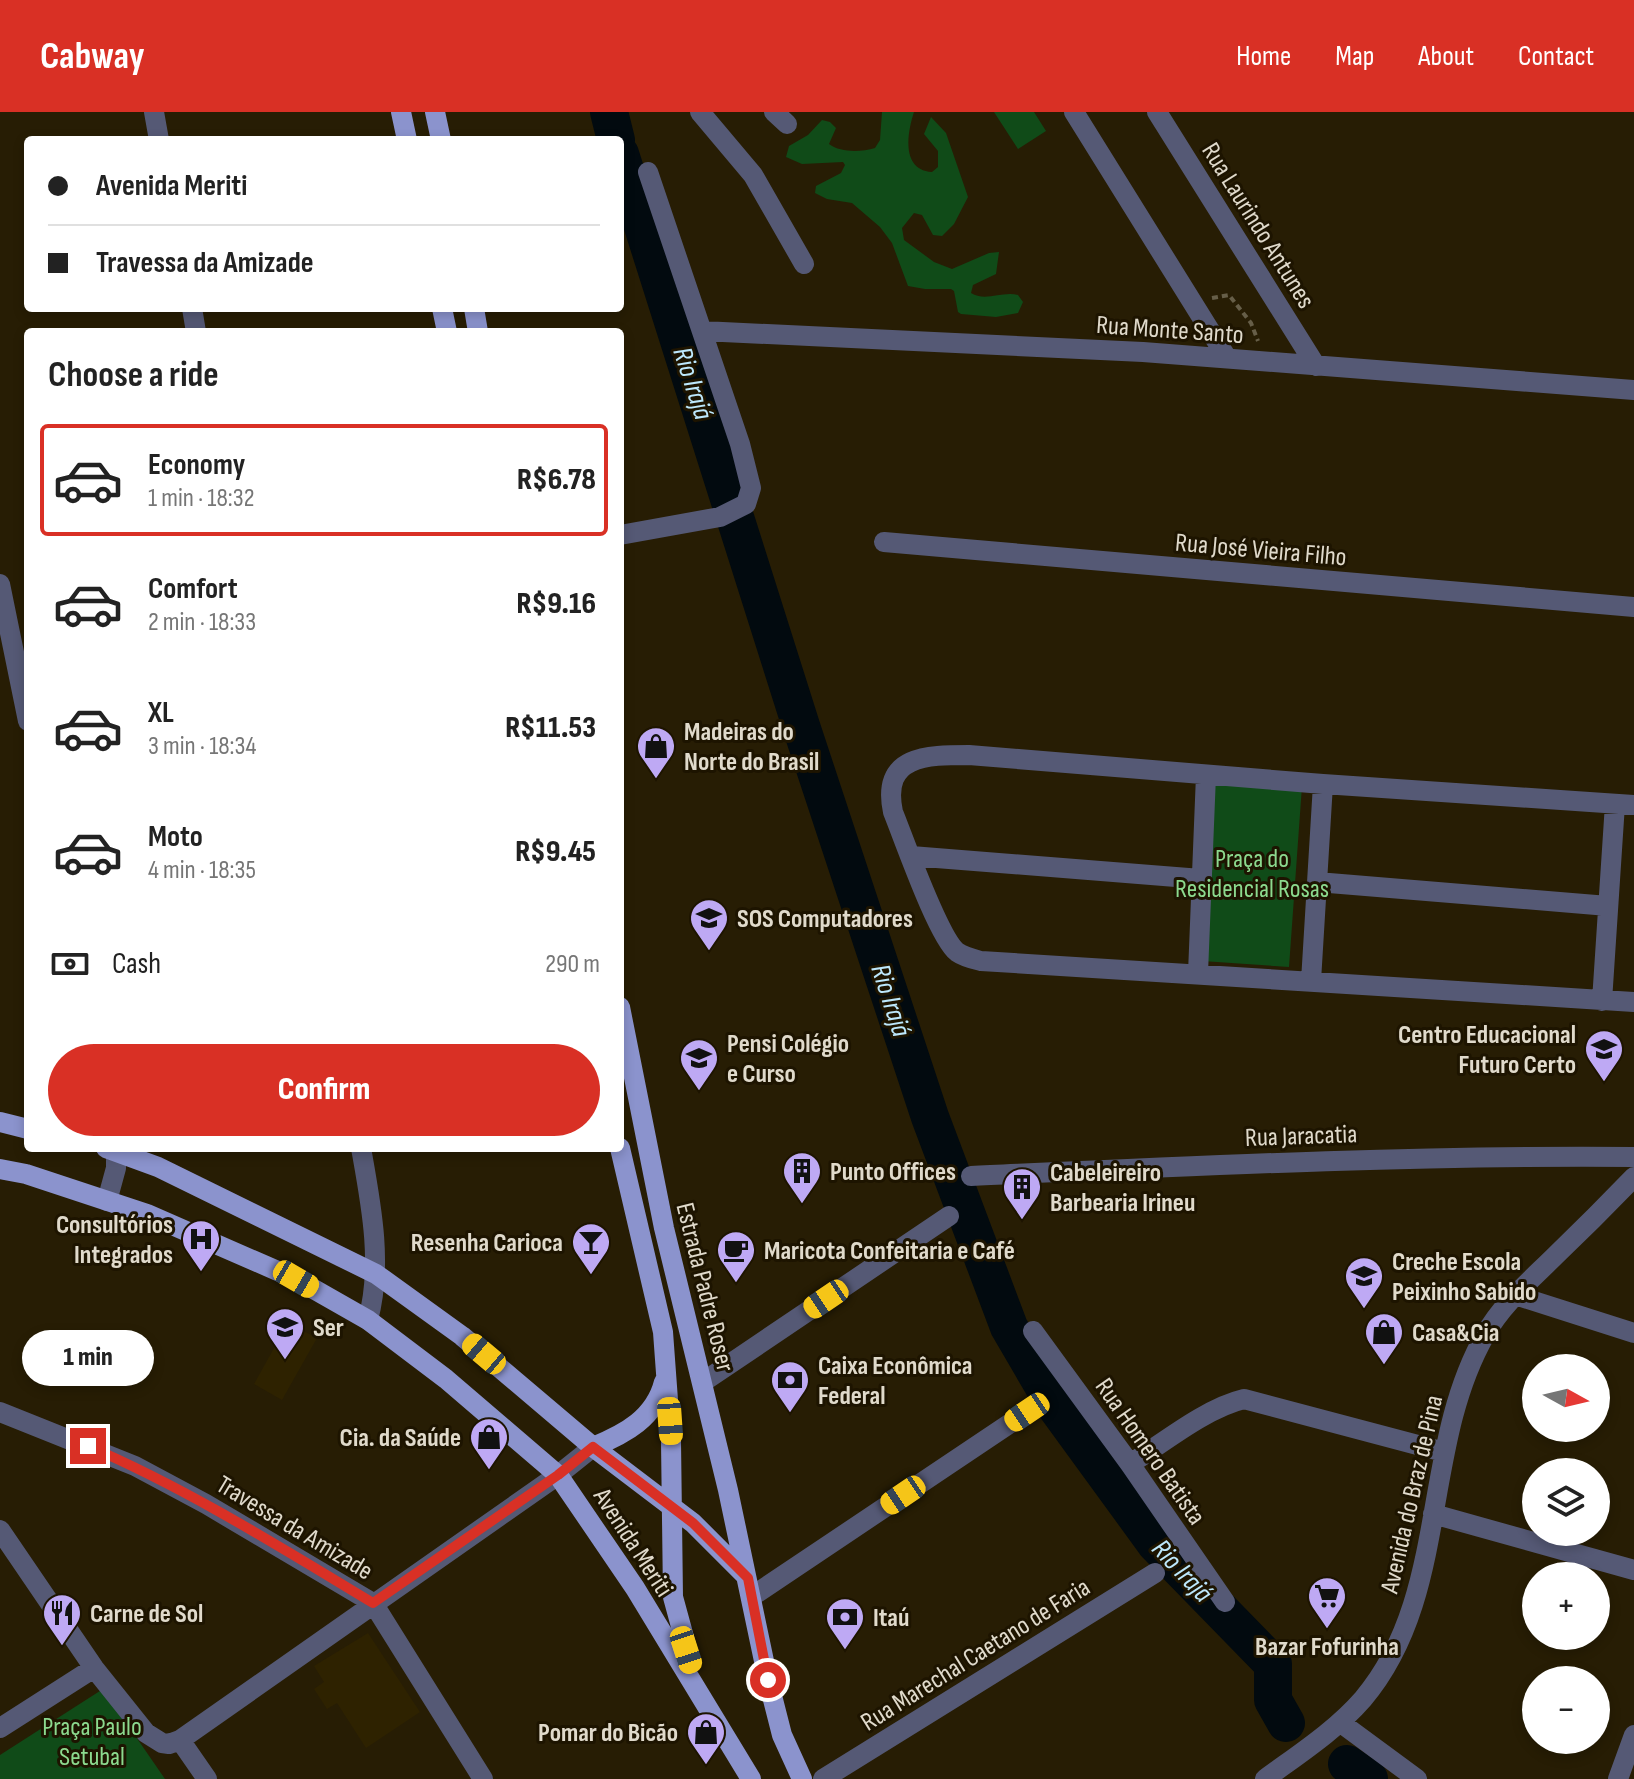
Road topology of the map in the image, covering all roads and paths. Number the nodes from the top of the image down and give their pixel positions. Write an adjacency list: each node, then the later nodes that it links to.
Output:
1 (154, 112): 7 (street)
2 (401, 112): 8 (main road)
3 (435, 112): 9 (main road)
4 (700, 112): 11 (street)
5 (1074, 112): 13 (street)
6 (1157, 112): 14 (street, Rua Laurindo Antunes)
7 (158, 136)
8 (406, 136)
9 (440, 136)
10 (648, 172): 12 (street)
11 (804, 264)
12 (702, 331): 13 (street, Rua Monte Santo); 16 (street)
13 (1227, 358): 14 (street, Rua Monte Santo)
14 (1316, 366): 15 (street, Rua Monte Santo)
15 (1634, 390)
16 (624, 534)
17 (884, 542): 19 (street, Rua José Vieira Filho)
18 (0, 584): 20 (street)
19 (1634, 607)
20 (14, 655): 21 (street)
21 (24, 702)
22 (1206, 775): 23 (street); 25 (street); 26 (street)
23 (1323, 784): 24 (street); 27 (street)
24 (1624, 805): 28 (street)
25 (911, 856): 26 (street); 29 (street)
26 (1201, 879): 29 (street)
27 (1317, 882): 28 (street); 30 (street)
28 (1608, 906): 31 (street)
29 (1198, 973): 30 (street)
30 (1311, 981): 31 (street)
31 (1602, 1001): 32 (street)
32 (1634, 1002)
33 (624, 1027): 52 (main road, Estrada Padre Roser)
34 (0, 1122): 35 (main road)
35 (24, 1128)
36 (113, 1152): 44 (street)
37 (120, 1152): 46 (main road, Avenida Meriti)
38 (362, 1152): 46 (street)
39 (621, 1152): 51 (main road, Estrada Padre Roser)
40 (1634, 1157): 42 (street, Rua Jaracatia)
41 (0, 1169): 44 (main road, Avenida Meriti)
42 (971, 1176)
43 (1634, 1177): 47 (street, Avenida do Braz de Pina)
44 (107, 1201): 48 (main road, Avenida Meriti)
45 (949, 1216): 52 (street)
46 (376, 1274): 48 (street); 55 (main road, Avenida Meriti)
47 (1515, 1295): 50 (street); 56 (street, Avenida do Braz de Pina)
48 (368, 1320): 58 (main road, Avenida Meriti)
49 (1033, 1331): 57 (street, Rua Homero Batista)
50 (1634, 1333)
51 (666, 1370): 55 (main road); 59 (main road, Estrada Padre Roser)
52 (703, 1382): 64 (main road, Estrada Padre Roser)
53 (0, 1412): 66 (street, Travessa da Amizade)
54 (1027, 1412): 64 (street)
55 (593, 1447): 58 (street); 59 (main road, Avenida Meriti)
56 (1444, 1452): 57 (street); 60 (street, Avenida do Braz de Pina)
57 (1130, 1464): 65 (street, Rua Homero Batista)
58 (558, 1475): 66 (street); 68 (main road, Avenida Meriti)
59 (671, 1506): 64 (main road, Avenida Meriti); 68 (main road, Estrada Padre Roser)
60 (1433, 1514): 62 (street); 69 (street, Avenida do Braz de Pina)
61 (0, 1530): 67 (street)
62 (1634, 1570)
63 (1155, 1573): 77 (street, Rua Marechal Caetano de Faria)
64 (749, 1587): 76 (main road)
65 (1225, 1602)
66 (373, 1603): 72 (street); 74 (street, Travessa da Amizade)
67 (94, 1668): 70 (street); 72 (street)
68 (700, 1694): 75 (main road, Avenida Meriti)
69 (1341, 1723): 78 (street, Avenida do Braz de Pina); 79 (street)
70 (0, 1728)
71 (1634, 1735): 80 (street)
72 (180, 1740): 73 (street)
73 (207, 1779)
74 (483, 1779)
75 (751, 1779)
76 (802, 1779)
77 (823, 1779)
78 (1265, 1779)
79 (1417, 1779)
80 (1618, 1779)

